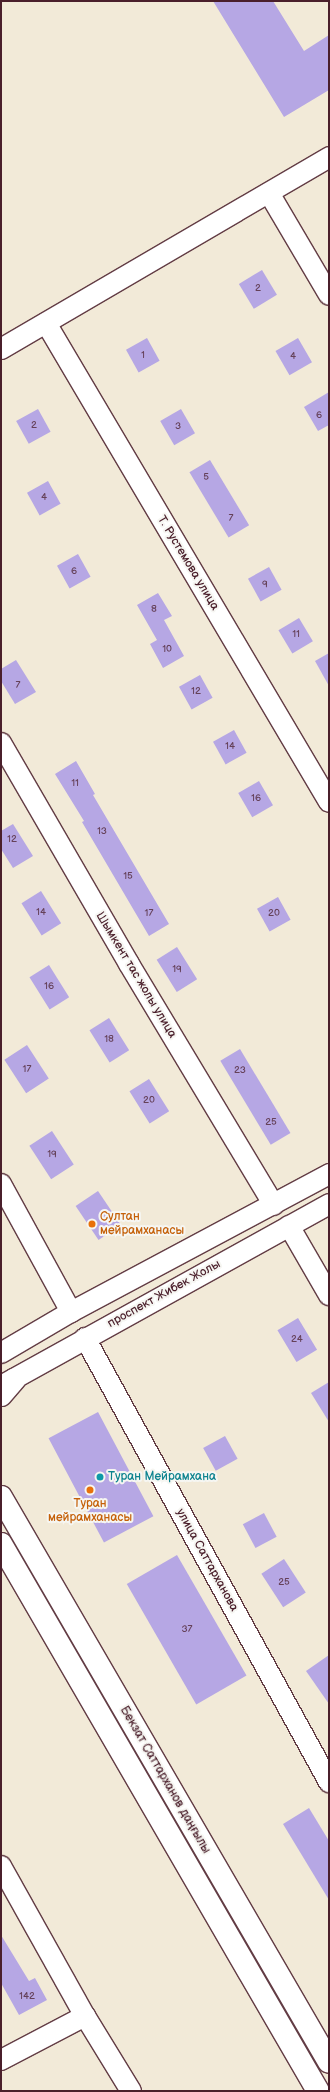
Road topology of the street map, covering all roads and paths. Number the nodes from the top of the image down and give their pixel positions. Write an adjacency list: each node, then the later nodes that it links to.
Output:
1 (329, 157): 2 (street)
2 (269, 193): 3 (street); 4 (street)
3 (329, 295)
4 (46, 323): 5 (street); 7 (street, Т. Рустемова улица)
5 (1, 349)
6 (1, 743): 11 (street, Шымкент тас жолы улица)
7 (329, 802)
8 (329, 1174): 11 (street)
9 (1, 1184): 14 (street)
10 (329, 1204): 12 (street, проспект Жибек Жолы)
11 (274, 1205): 14 (street)
12 (289, 1226): 13 (street); 15 (street, проспект Жибек Жолы)
13 (329, 1295)
14 (71, 1312): 16 (street)
15 (85, 1338): 17 (street, проспект Жибек Жолы); 21 (street, улица Саттарханова)
16 (1, 1353)
17 (5, 1387)
18 (2, 1496): 19 (main road, Бекзат Саттарханов даңғылы)
19 (10, 1533): 25 (main road, Бекзат Саттарханов даңғылы)
20 (1, 1544): 27 (main road, Бекзат Саттарханов даңғылы)
21 (329, 1782)
22 (1, 1866): 23 (street)
23 (85, 2016): 24 (street); 26 (street)
24 (1, 2060)
25 (329, 2062)
26 (131, 2091)
27 (318, 2091)

